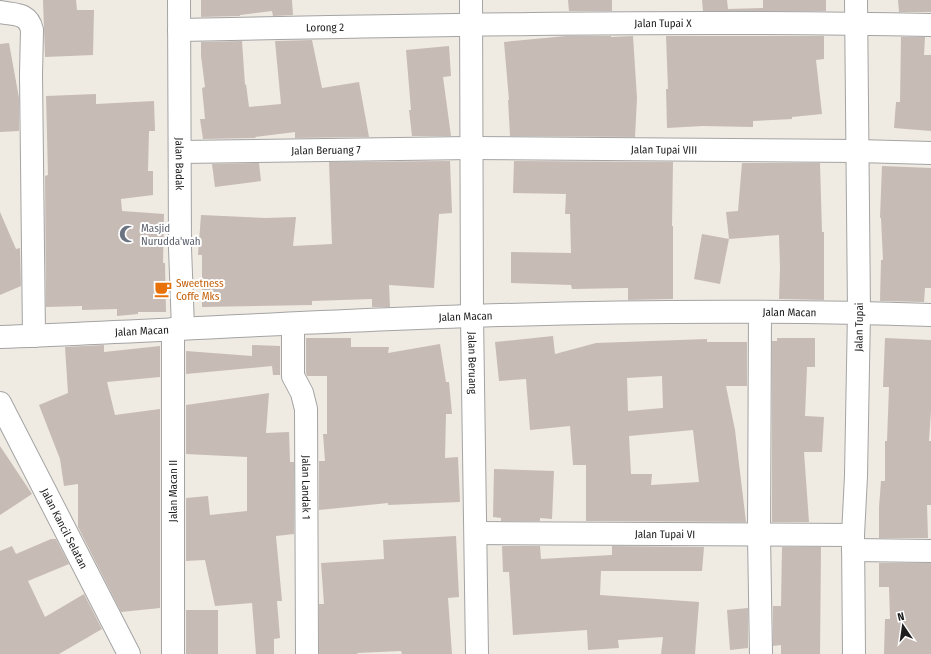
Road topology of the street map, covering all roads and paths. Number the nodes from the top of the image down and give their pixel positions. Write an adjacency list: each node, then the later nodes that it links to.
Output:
1 (179, 0): 8 (street, Jalan Badak)
2 (471, 0): 6 (street, Jalan Beruang)
3 (856, 0): 5 (street, Jalan Tupai)
4 (0, 12): 19 (street)
5 (856, 23): 6 (street, Jalan Tupai X); 7 (street, Jalan Tupai X); 10 (street, Jalan Tupai)
6 (470, 24): 8 (street, Lorong 2); 9 (street, Jalan Beruang)
7 (931, 25)
8 (179, 30): 11 (street, Jalan Badak)
9 (471, 148): 10 (street, Jalan Tupai VIII); 11 (street, Jalan Beruang 7); 16 (street, Jalan Beruang)
10 (858, 151): 12 (street, Jalan Tupai VIII); 14 (street, Jalan Tupai)
11 (180, 152): 18 (street, Jalan Badak)
12 (931, 153)
13 (760, 312): 14 (street, Jalan Macan); 16 (street, Jalan Macan); 23 (street)
14 (859, 312): 15 (street, Jalan Macan); 24 (street, Jalan Tupai)
15 (931, 315)
16 (472, 316): 17 (street, Jalan Macan); 22 (street, Jalan Beruang)
17 (293, 324): 18 (street, Jalan Macan); 28 (street, Jalan Landak 1)
18 (178, 328): 19 (street, Jalan Macan); 27 (street, Jalan Macan II)
19 (34, 336): 20 (street, Jalan Macan)
20 (0, 337)
21 (0, 403): 26 (street, Jalan Kancil Selatan)
22 (476, 533): 23 (street, Jalan Tupai VI); 29 (street, Jalan Beruang)
23 (759, 535): 24 (street, Jalan Tupai VI); 30 (street)
24 (853, 543): 25 (street, Jalan Tupai VI); 31 (street, Jalan Tupai)
25 (931, 551)
26 (129, 654)
27 (173, 654)
28 (307, 654)
29 (477, 654)
30 (761, 654)
31 (854, 654)

